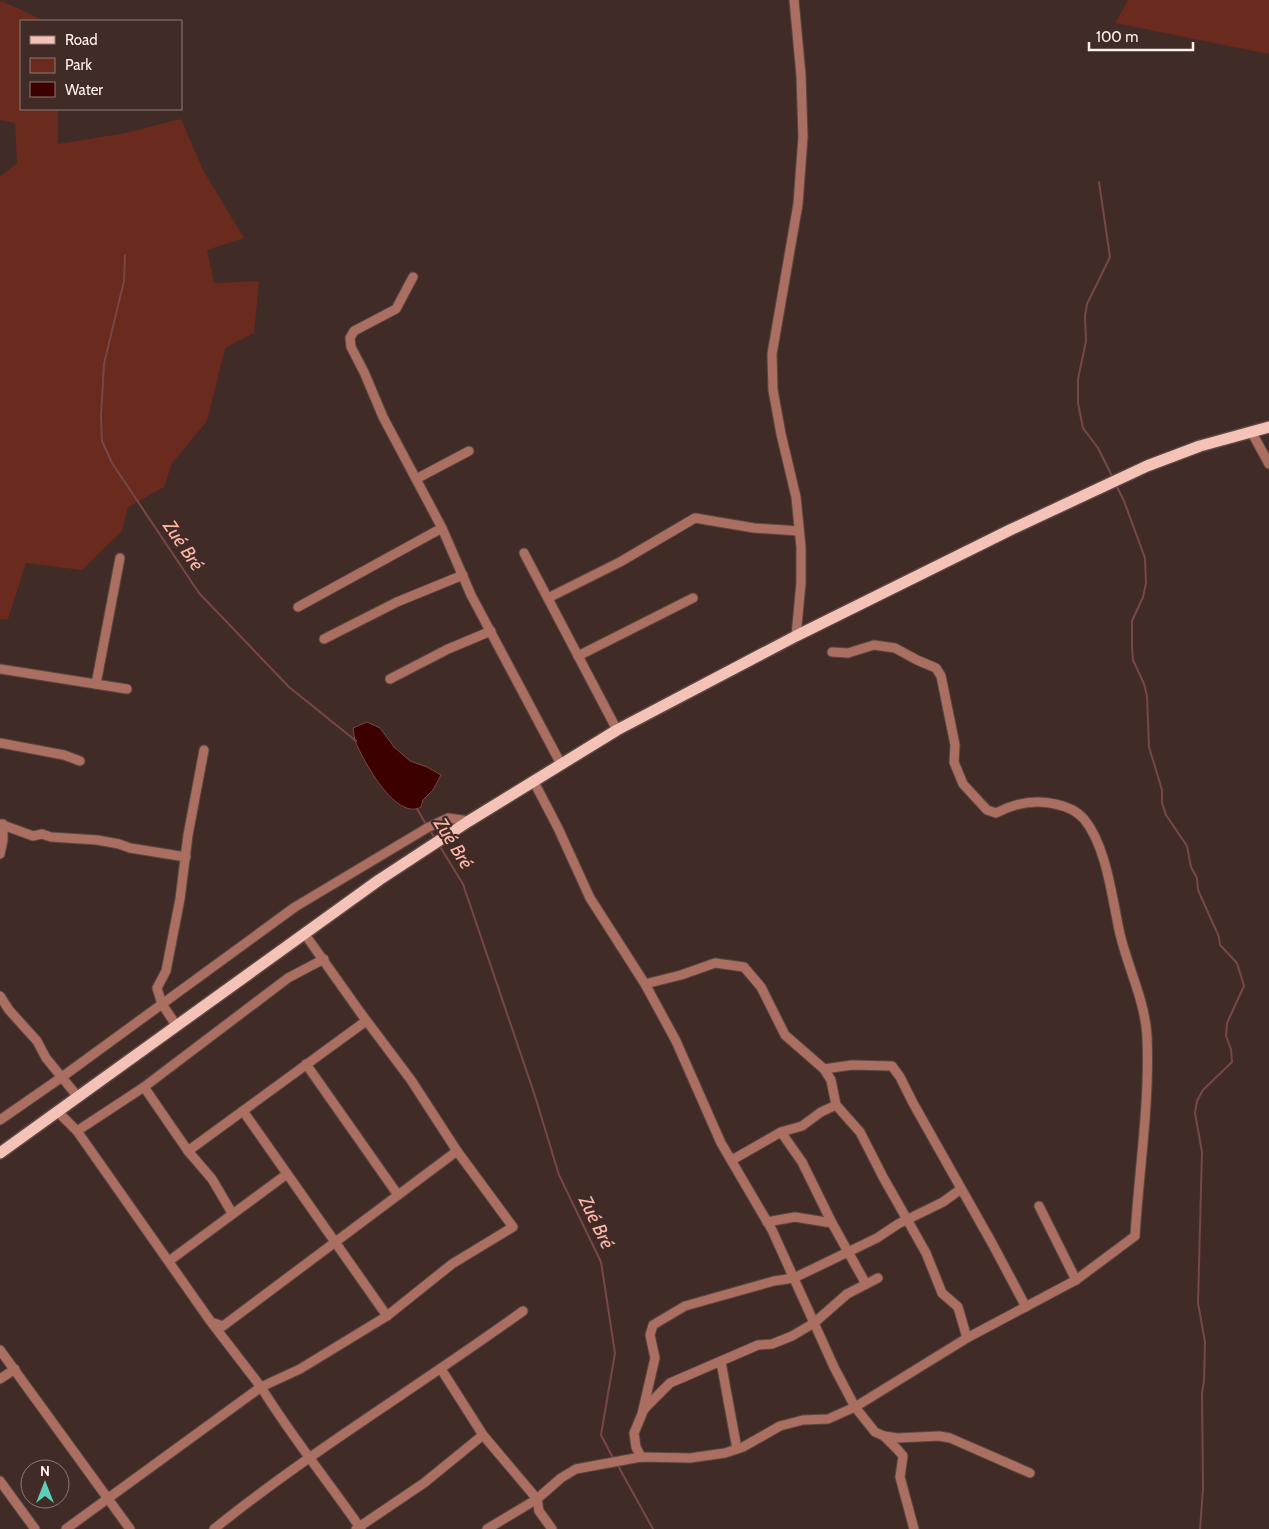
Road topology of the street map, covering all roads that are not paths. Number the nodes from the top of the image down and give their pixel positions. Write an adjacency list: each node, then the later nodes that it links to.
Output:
1 (794, 0): 9 (street)
2 (412, 277): 7 (street)
3 (1269, 427): 4 (main road)
4 (1251, 431): 6 (street); 17 (main road)
5 (469, 451): 7 (street)
6 (1269, 464)
7 (416, 479): 8 (street)
8 (442, 528): 12 (street); 15 (street)
9 (799, 531): 13 (street); 17 (street)
10 (524, 553): 13 (street)
11 (120, 558): 23 (street)
12 (463, 575): 16 (street); 18 (street)
13 (548, 598): 20 (street)
14 (693, 598): 20 (street)
15 (298, 608)
16 (491, 631): 22 (street); 29 (street)
17 (796, 636): 25 (main road)
18 (324, 639)
19 (832, 652): 70 (street)
20 (578, 656): 25 (street)
21 (0, 669): 23 (street)
22 (390, 679)
23 (96, 684): 24 (street)
24 (128, 689)
25 (617, 730): 29 (main road)
26 (0, 743): 28 (street)
27 (204, 750): 34 (street)
28 (80, 761)
29 (561, 764): 30 (main road)
30 (534, 782): 31 (main road); 37 (street)
31 (470, 820): 35 (main road); 39 (street)
32 (1, 824): 33 (street); 34 (street)
33 (0, 854)
34 (186, 857): 39 (street)
35 (304, 933): 36 (street); 41 (main road)
36 (324, 959): 40 (street); 45 (street)
37 (645, 984): 43 (street); 56 (street)
38 (0, 996): 44 (street)
39 (162, 1004): 41 (street); 44 (street)
40 (366, 1021): 42 (street); 54 (street)
41 (176, 1025): 46 (main road)
42 (306, 1064): 48 (street); 59 (street)
43 (824, 1069): 47 (street); 58 (street)
44 (62, 1077): 46 (street); 50 (street)
45 (144, 1087): 51 (street); 53 (street)
46 (78, 1098): 49 (main road)
47 (836, 1105): 52 (street); 62 (street)
48 (243, 1111): 53 (street); 57 (street)
49 (58, 1112): 51 (street); 55 (main road)
50 (0, 1120)
51 (77, 1131): 67 (street)
52 (781, 1132): 56 (street); 64 (street)
53 (188, 1151): 61 (street)
54 (457, 1151): 59 (street); 74 (street)
55 (0, 1152)
56 (732, 1160): 63 (street)
57 (287, 1174): 61 (street); 65 (street)
58 (962, 1189): 62 (street); 72 (street)
59 (398, 1195): 65 (street)
60 (1039, 1206): 70 (street)
61 (232, 1213): 67 (street)
62 (908, 1220): 66 (street); 77 (street)
63 (767, 1222): 64 (street); 68 (street)
64 (832, 1224): 66 (street)
65 (335, 1242): 74 (street); 75 (street)
66 (848, 1252): 68 (street); 71 (street)
67 (169, 1262): 75 (street)
68 (794, 1278): 76 (street); 85 (street)
69 (878, 1278): 71 (street)
70 (1076, 1280): 72 (street)
71 (866, 1284): 76 (street)
72 (1026, 1307): 77 (street)
73 (523, 1311): 81 (street)
74 (387, 1316): 83 (street)
75 (212, 1322): 83 (street)
76 (814, 1323): 79 (street); 84 (street)
77 (967, 1338): 84 (street)
78 (0, 1350): 80 (street)
79 (721, 1362): 85 (street); 88 (street)
80 (15, 1369): 82 (street); 93 (street)
81 (441, 1369): 86 (street); 89 (street)
82 (0, 1379)
83 (261, 1387): 89 (street); 93 (street)
84 (855, 1407): 87 (street); 88 (street)
85 (642, 1414): 90 (street)
86 (483, 1435): 94 (street); 95 (street)
87 (884, 1436): 91 (street); 102 (street)
88 (737, 1449): 90 (street)
89 (309, 1457): 95 (street); 99 (street)
90 (641, 1457): 94 (street)
91 (1030, 1473)
92 (0, 1481): 96 (street)
93 (108, 1498): 97 (street); 98 (street)
94 (537, 1499): 100 (street); 101 (street)
95 (359, 1528)
96 (35, 1529)
97 (66, 1529)
98 (130, 1529)
99 (214, 1529)
100 (487, 1529)
101 (552, 1529)
102 (914, 1529)

